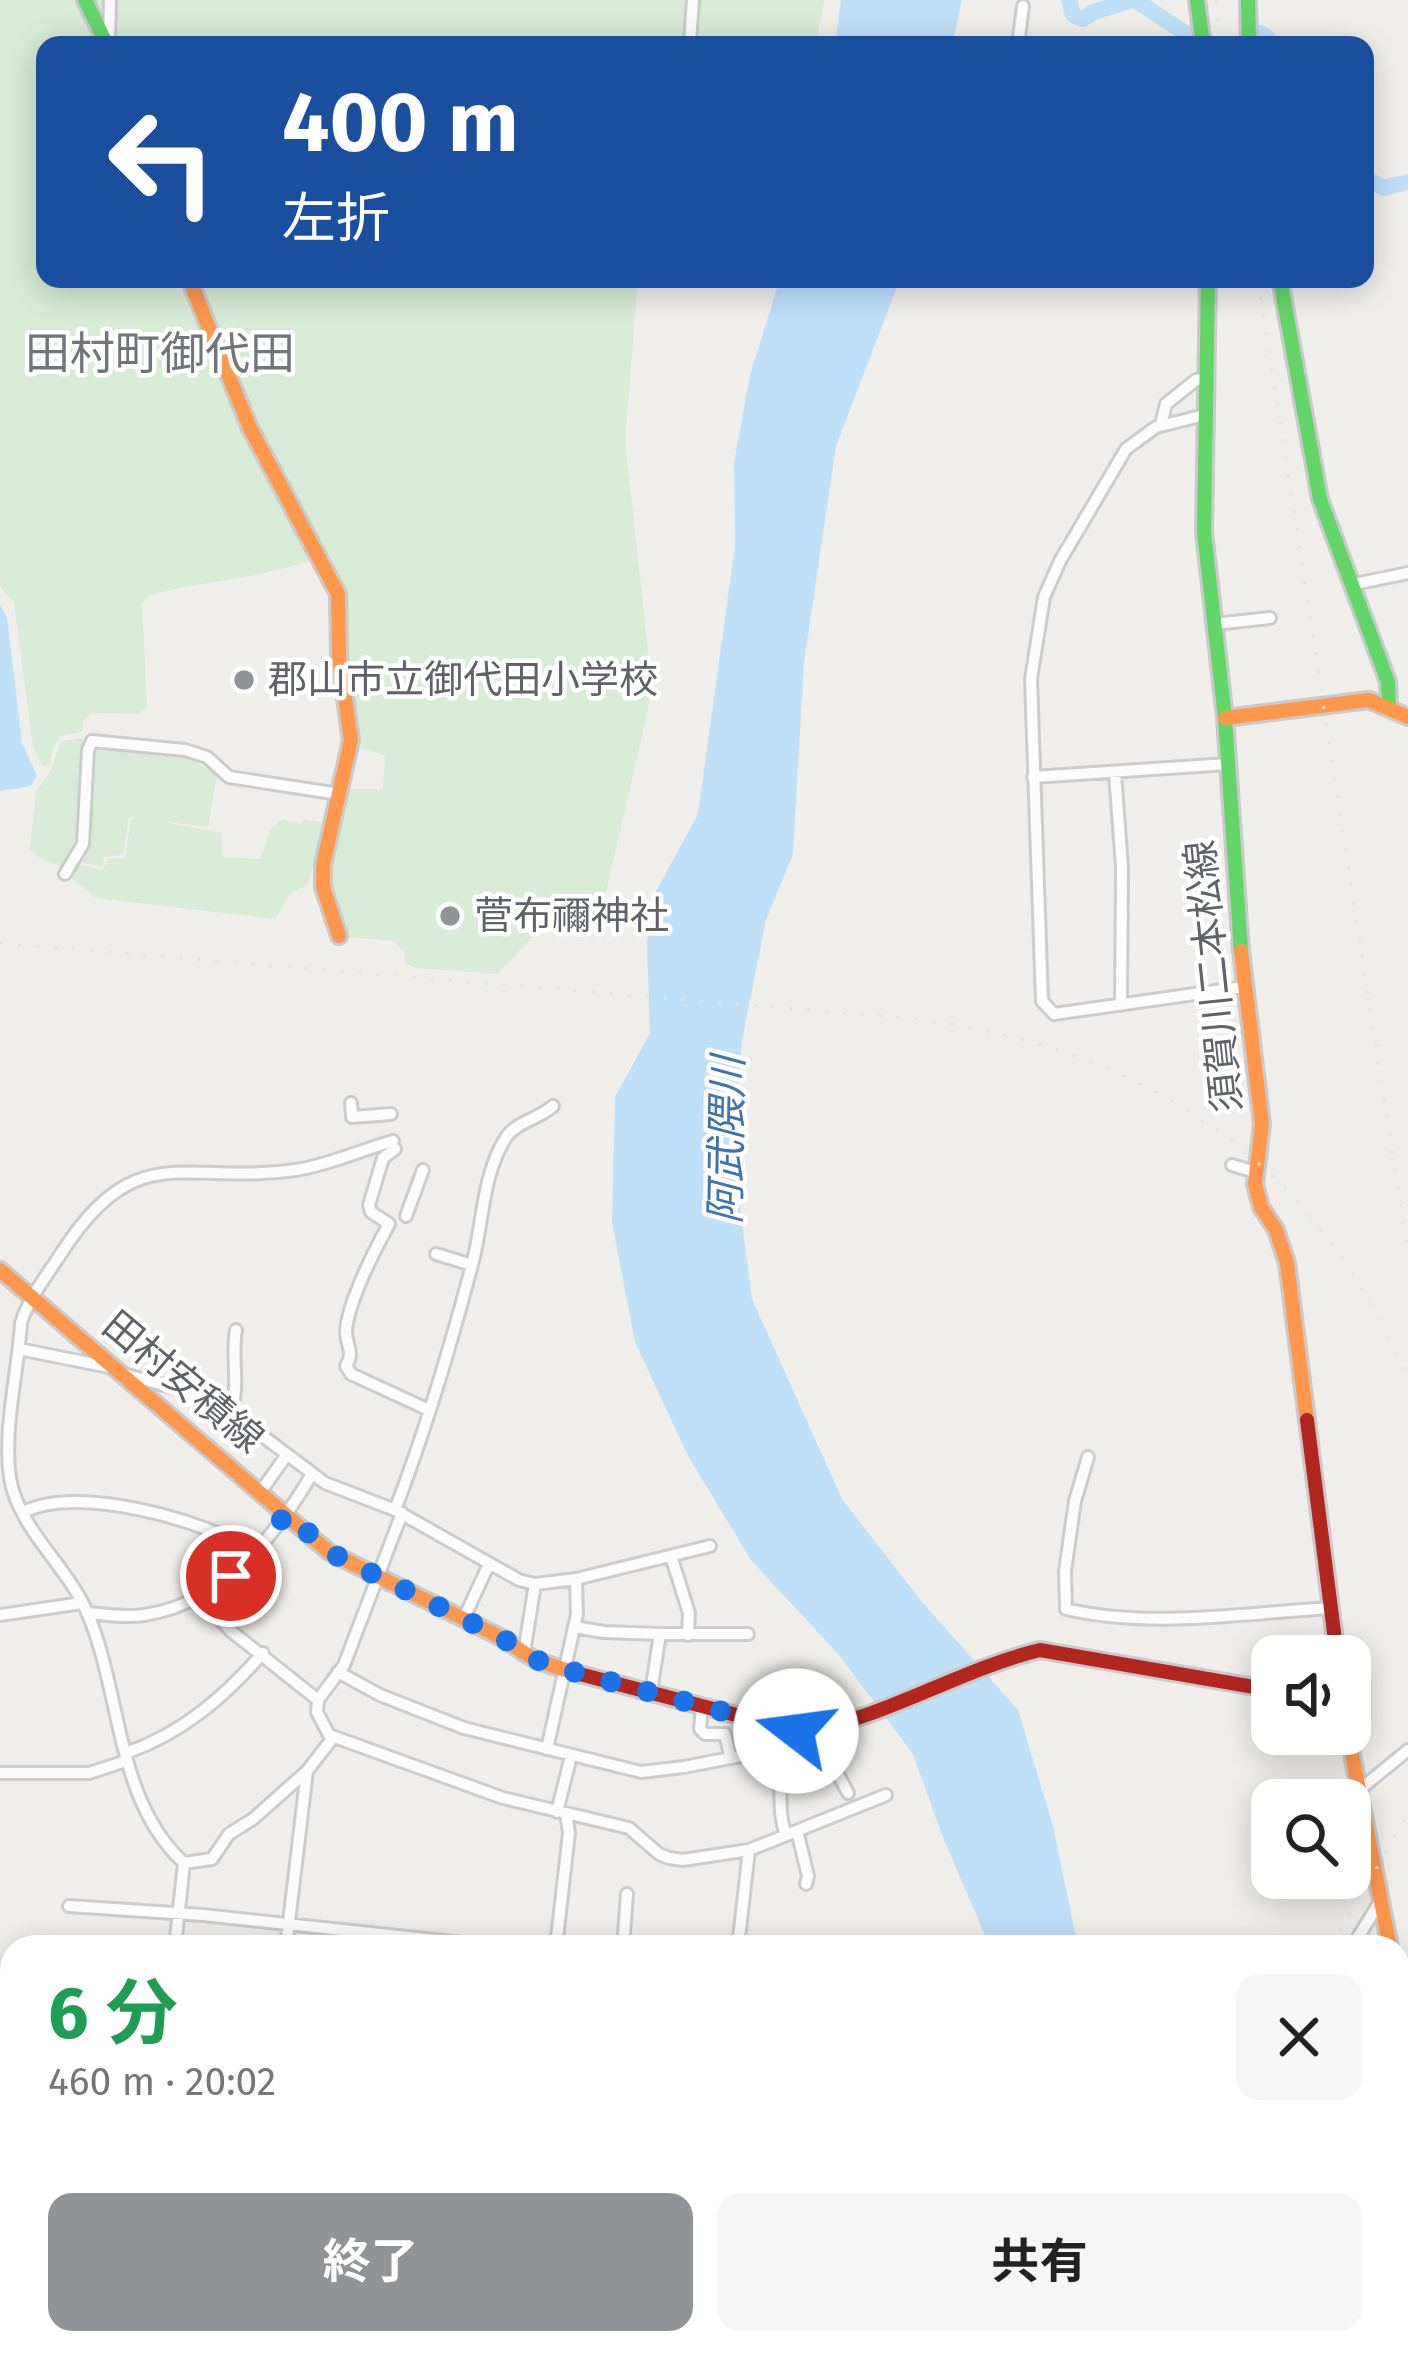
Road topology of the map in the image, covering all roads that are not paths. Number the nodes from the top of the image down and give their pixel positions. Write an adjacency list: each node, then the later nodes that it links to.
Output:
1 (85, 0): 7 (main road)
2 (110, 0): 8 (street)
3 (693, 0): 9 (street)
4 (1197, 0): 11 (main road)
5 (1248, 0): 12 (main road)
6 (1024, 6): 10 (street)
7 (103, 36)
8 (108, 36)
9 (690, 36)
10 (1019, 36)
11 (1202, 36)
12 (1249, 36)
13 (193, 288): 29 (main road)
14 (1208, 288): 16 (main road, 須賀川二本松線)
15 (1282, 288): 20 (main road)
16 (1206, 378): 17 (main road, 須賀川二本松線); 18 (street)
17 (1205, 415): 18 (street); 22 (main road, 須賀川二本松線)
18 (1161, 425): 28 (street)
19 (1408, 573): 20 (street)
20 (1350, 584): 23 (main road)
21 (1270, 618): 22 (street)
22 (1214, 624): 25 (main road, 須賀川二本松線)
23 (1389, 706): 24 (main road); 25 (main road)
24 (1408, 717)
25 (1225, 718): 26 (main road, 須賀川二本松線)
26 (1228, 764): 27 (street); 34 (main road, 須賀川二本松線)
27 (1115, 773): 28 (street); 35 (street)
28 (1034, 777): 35 (street)
29 (339, 794): 30 (street); 33 (main road)
30 (65, 874)
31 (570, 915): 32 (street)
32 (602, 921)
33 (339, 936)
34 (1244, 986): 35 (street); 41 (main road, 須賀川二本松線)
35 (1121, 1005)
36 (351, 1103): 38 (street)
37 (553, 1106): 44 (street)
38 (391, 1114)
39 (1232, 1165): 41 (street)
40 (423, 1170): 42 (street)
41 (1256, 1172): 68 (main road, 須賀川二本松線)
42 (406, 1216)
43 (436, 1254): 44 (street)
44 (472, 1265): 50 (street)
45 (0, 1270): 46 (main road, 田村安積線)
46 (33, 1298): 48 (street); 49 (main road, 田村安積線); 50 (street)
47 (236, 1330): 51 (street)
48 (20, 1349): 49 (street); 56 (street)
49 (120, 1372): 51 (street); 55 (main road, 田村安積線)
50 (429, 1410): 57 (street)
51 (231, 1412): 52 (street)
52 (286, 1456): 54 (street); 55 (street)
53 (1088, 1457): 68 (street)
54 (311, 1474): 57 (street); 58 (street)
55 (261, 1491): 58 (main road, 田村安積線)
56 (24, 1512): 60 (street); 67 (street)
57 (399, 1512): 62 (street); 63 (street)
58 (287, 1513): 60 (street); 63 (main road, 田村安積線)
59 (710, 1546): 61 (street)
60 (256, 1552): 66 (street)
61 (672, 1558): 64 (street); 74 (street)
62 (489, 1564): 65 (street); 70 (street)
63 (379, 1576): 70 (main road, 田村安積線); 79 (street)
64 (576, 1579): 65 (street); 71 (street)
65 (535, 1584): 77 (street)
66 (198, 1595): 67 (street); 76 (street)
67 (85, 1608): 69 (street); 90 (street)
68 (1330, 1608): 75 (main road, 須賀川二本松線)
69 (0, 1616)
70 (464, 1618): 77 (main road, 田村安積線)
71 (574, 1627): 72 (street); 78 (street)
72 (661, 1634): 74 (street); 81 (street)
73 (748, 1634): 74 (street)
74 (688, 1635)
75 (1333, 1635)
76 (263, 1653): 82 (street); 90 (street)
77 (524, 1653): 78 (main road, 田村安積線)
78 (564, 1670): 81 (main road, 田村安積線); 87 (street)
79 (338, 1672): 82 (street); 87 (street)
80 (1251, 1687): 84 (main road, 田村安積線)
81 (651, 1692): 83 (main road, 田村安積線)
82 (318, 1700): 85 (street)
83 (701, 1706): 84 (main road, 田村安積線); 91 (street)
84 (771, 1725): 86 (street)
85 (332, 1738): 92 (street); 97 (street)
86 (773, 1748): 91 (street); 95 (street); 98 (street)
87 (547, 1749): 89 (street)
88 (1408, 1750): 94 (street)
89 (571, 1756): 91 (street); 97 (street)
90 (126, 1757): 93 (street); 101 (street)
91 (731, 1758)
92 (307, 1771): 101 (street); 107 (street)
93 (0, 1774)
94 (1371, 1780)
95 (848, 1793)
96 (886, 1795): 98 (street)
97 (562, 1813): 99 (street); 111 (street)
98 (791, 1833): 99 (street); 102 (street)
99 (749, 1850): 113 (street)
100 (1371, 1853): 104 (main road)
101 (184, 1863): 106 (street)
102 (806, 1884)
103 (627, 1894): 112 (street)
104 (1381, 1900): 114 (street); 115 (main road)
105 (69, 1906): 106 (street)
106 (179, 1913): 107 (street); 108 (street)
107 (289, 1924): 109 (street); 110 (street)
108 (177, 1935)
109 (288, 1935)
110 (356, 1935)
111 (557, 1935)
112 (624, 1935)
113 (739, 1935)
114 (1359, 1935)
115 (1388, 1935)

